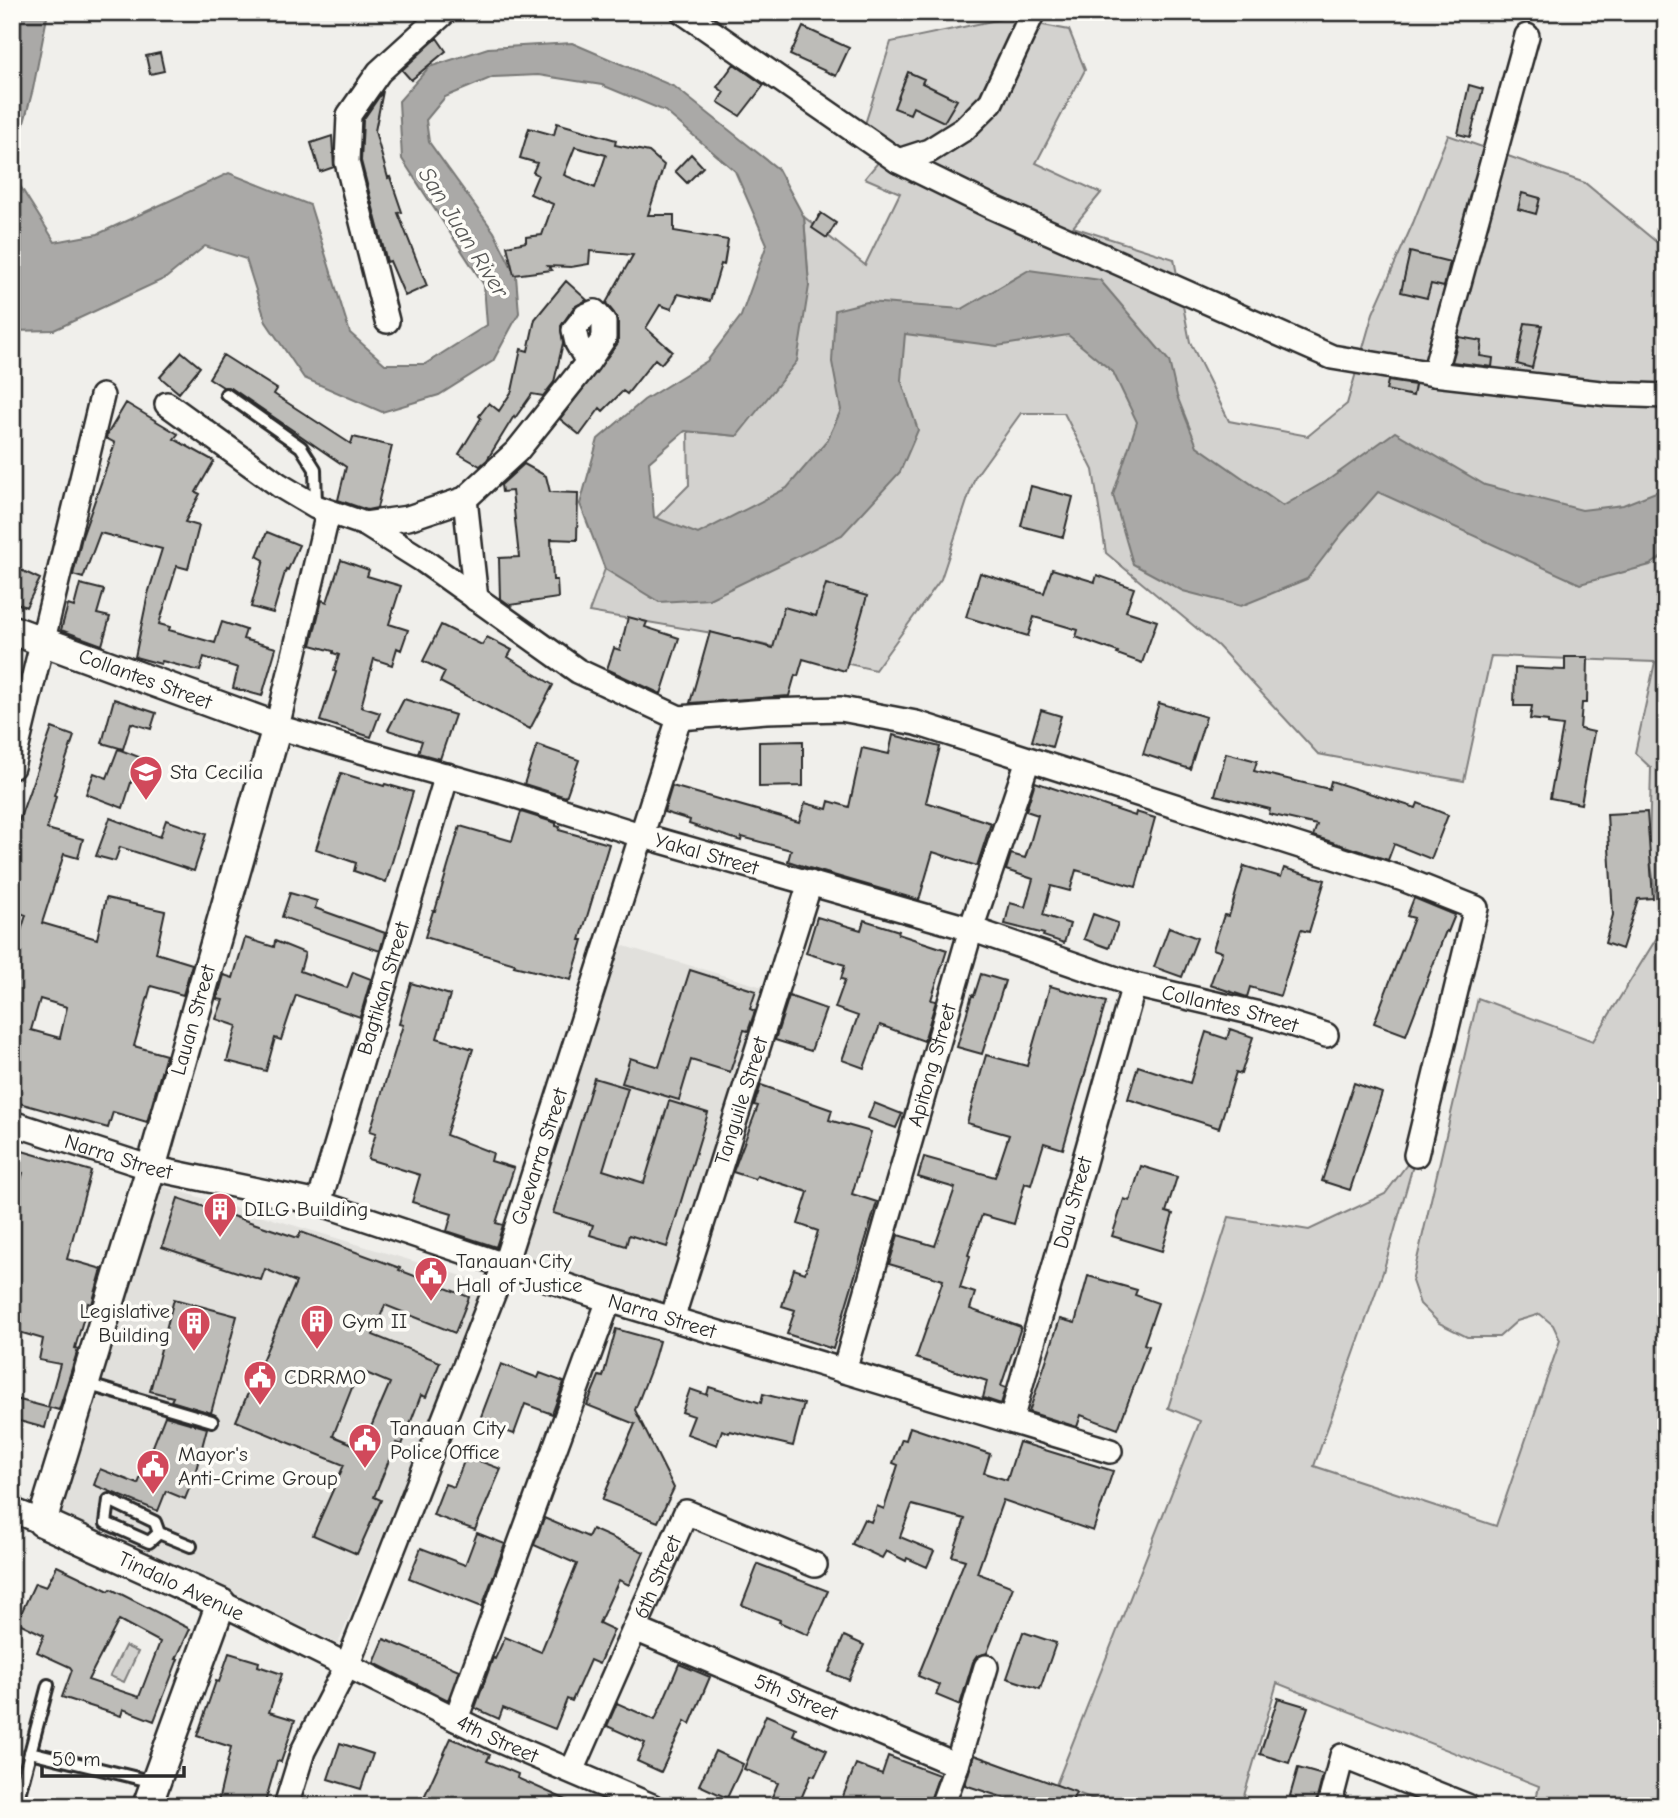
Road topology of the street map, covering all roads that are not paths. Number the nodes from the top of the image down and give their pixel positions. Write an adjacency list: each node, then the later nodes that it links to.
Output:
1 (445, 12): 6 (street)
2 (683, 12): 5 (street)
3 (1033, 12): 5 (street)
4 (1527, 36): 8 (street)
5 (898, 161): 8 (street)
6 (387, 321)
7 (588, 362): 13 (street)
8 (1434, 374): 11 (street)
9 (226, 394): 14 (lane)
10 (102, 396): 18 (street)
11 (1666, 396)
12 (167, 404): 14 (street)
13 (465, 499): 15 (street); 16 (street)
14 (322, 510): 15 (street); 20 (street, Lauan Street)
15 (365, 524): 16 (street)
16 (476, 599): 19 (street)
17 (12, 630): 18 (street, Collantes Street)
18 (41, 642): 20 (street, Collantes Street); 22 (street)
19 (679, 718): 21 (street); 24 (street, Guevarra Street)
20 (277, 727): 23 (street, Yakal Street); 31 (street, Lauan Street)
21 (1028, 760): 26 (street, Apitong Street); 30 (street)
22 (12, 767)
23 (447, 775): 24 (street, Yakal Street); 32 (street, Bagtikan Street)
24 (640, 835): 25 (street, Yakal Street); 33 (street, Guevarra Street)
25 (810, 883): 26 (street, Yakal Street); 35 (street, Tanguile Street)
26 (971, 929): 27 (street, Yakal Street); 36 (street, Apitong Street)
27 (1134, 985): 28 (street, Collantes Street); 38 (street, Dau Street)
28 (1326, 1035)
29 (12, 1123): 31 (street, Narra Street)
30 (1416, 1155)
31 (151, 1168): 32 (street, Narra Street); 37 (street, Lauan Street)
32 (319, 1203): 33 (street, Narra Street)
33 (505, 1264): 34 (street, Narra Street); 48 (street, Guevarra Street)
34 (609, 1300): 35 (street, Narra Street); 51 (street)
35 (673, 1319): 36 (street, Narra Street)
36 (845, 1371): 38 (street, Narra Street)
37 (86, 1384): 39 (lane); 42 (street, Lauan Street)
38 (1011, 1420): 40 (street, Narra Street)
39 (212, 1421)
40 (1110, 1451)
41 (12, 1510): 42 (street, Tindalo Avenue)
42 (42, 1522): 46 (street, Tindalo Avenue)
43 (159, 1532): 43 (lane); 44 (lane)
44 (191, 1546)
45 (815, 1565): 47 (street, 6th Street)
46 (221, 1603): 48 (street, Tindalo Avenue); 55 (street)
47 (635, 1629): 53 (street, 5th Street); 54 (street, 6th Street)
48 (347, 1666): 51 (street, 4th Street); 57 (street, Guevarra Street)
49 (986, 1667): 53 (street)
50 (48, 1685): 52 (lane)
51 (456, 1719): 54 (street, 4th Street)
52 (30, 1752): 55 (lane); 56 (lane)
53 (957, 1765): 59 (street)
54 (572, 1770): 58 (street, 4th Street)
55 (151, 1794)
56 (16, 1806)
57 (286, 1806)
58 (652, 1806)
59 (942, 1806)
60 (1329, 1806): 61 (street)
61 (1467, 1806)

